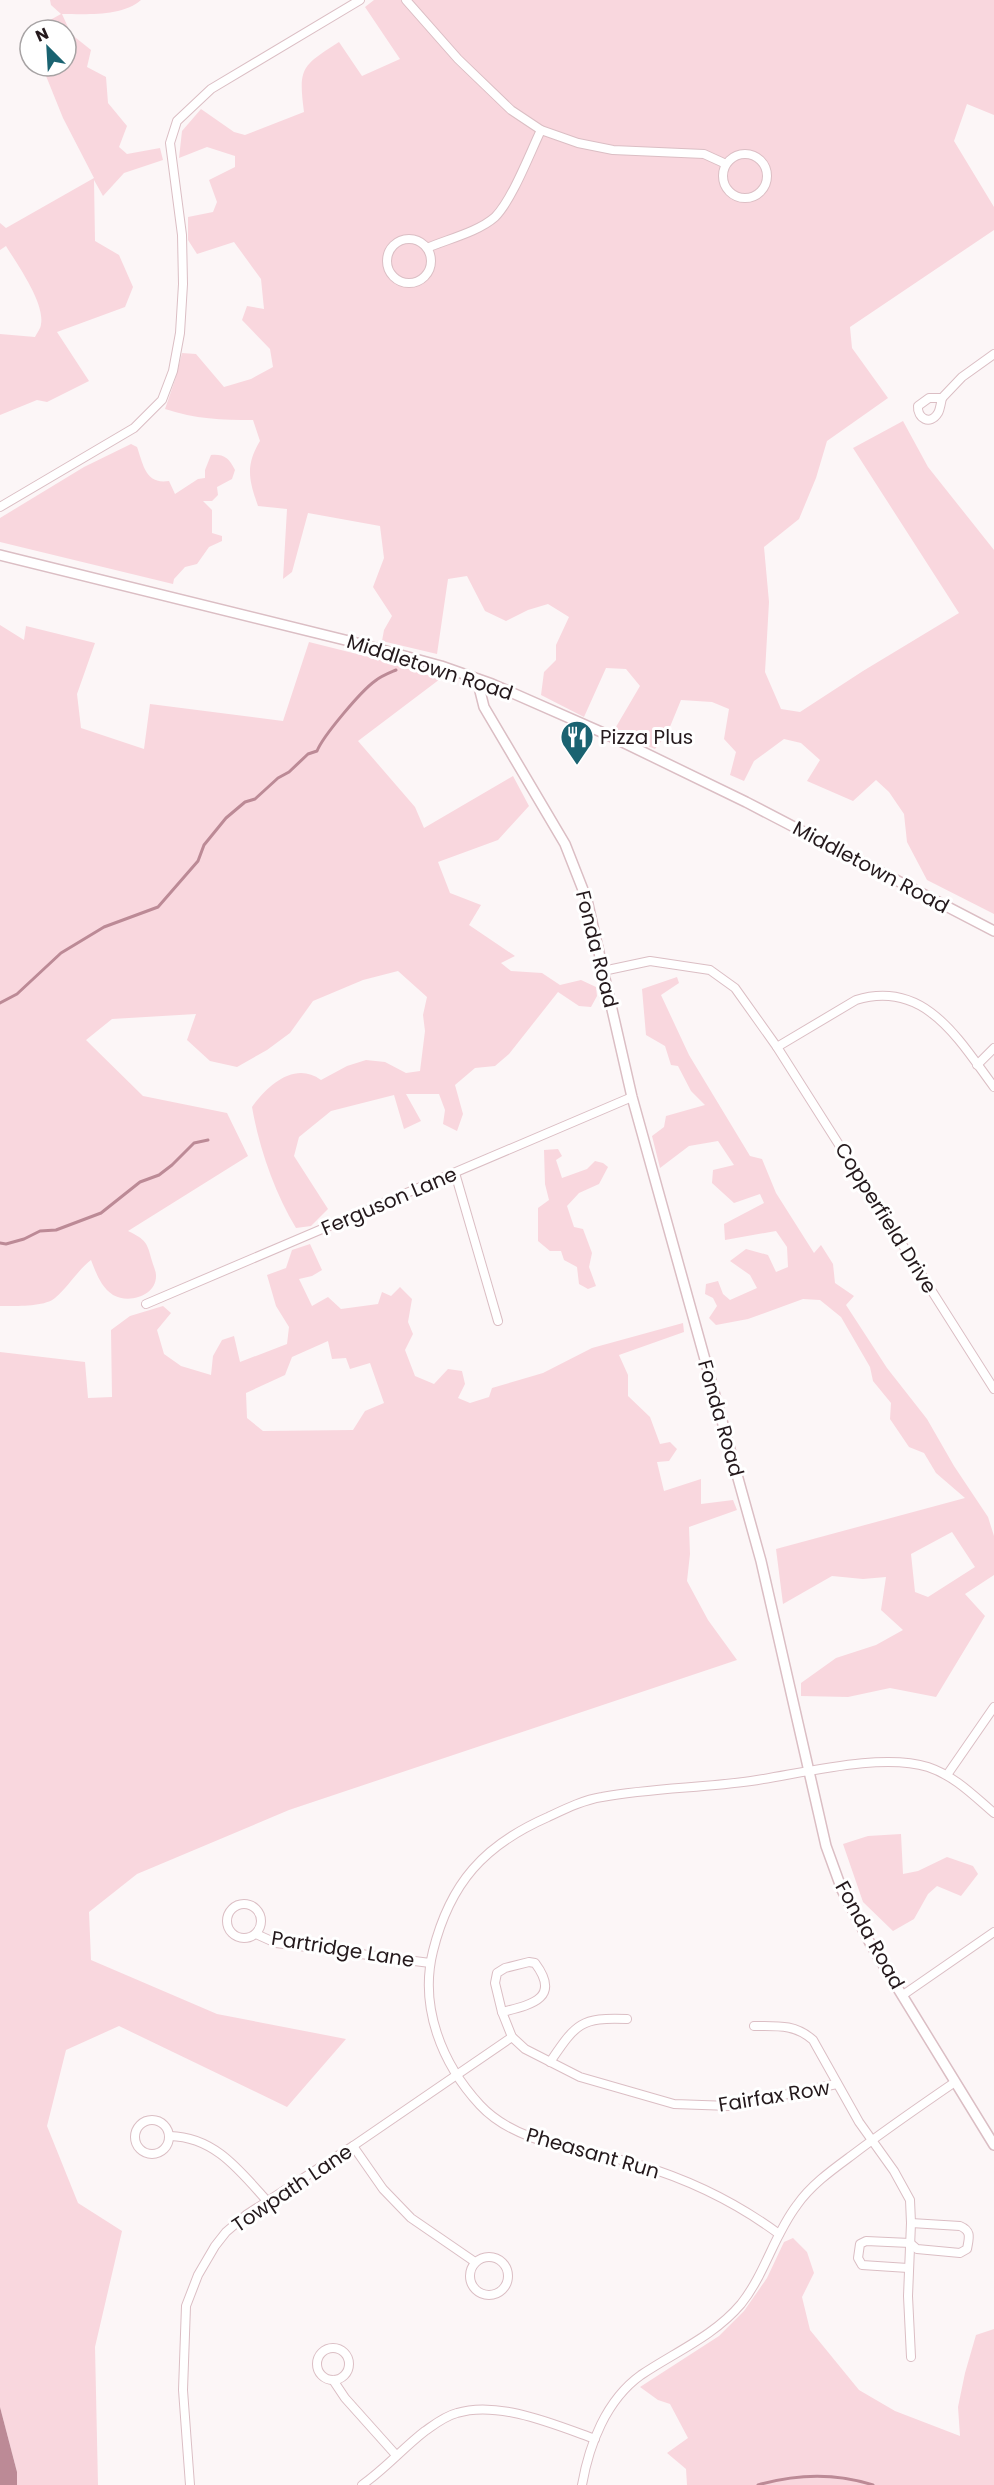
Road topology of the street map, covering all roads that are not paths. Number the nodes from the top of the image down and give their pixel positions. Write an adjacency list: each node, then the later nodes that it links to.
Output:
1 (360, 0): 8 (street)
2 (406, 0): 3 (street)
3 (541, 130): 4 (street); 5 (street)
4 (726, 164): 4 (street)
5 (428, 248): 5 (street)
6 (994, 354): 7 (street)
7 (942, 398)
8 (0, 507)
9 (0, 555): 10 (street, Middletown Road)
10 (477, 679): 11 (street, Middletown Road); 12 (street, Fonda Road)
11 (994, 932)
12 (603, 971): 13 (street, Copperfield Drive); 17 (street, Fonda Road)
13 (777, 1047): 15 (street); 21 (street, Copperfield Drive)
14 (994, 1048): 15 (street)
15 (977, 1065): 16 (street)
16 (994, 1087)
17 (632, 1097): 18 (street, Ferguson Lane); 23 (street, Fonda Road)
18 (455, 1173): 19 (street, Ferguson Lane); 20 (street)
19 (146, 1304)
20 (498, 1321)
21 (994, 1389)
22 (994, 1707): 24 (street)
23 (810, 1772): 24 (street, Pheasant Run); 28 (street, Pheasant Run); 29 (street, Fonda Road)
24 (947, 1775): 25 (street, Pheasant Run)
25 (994, 1813)
26 (994, 1932): 29 (street)
27 (256, 1934): 27 (street, Partridge Lane); 28 (street, Partridge Lane)
28 (430, 1963): 35 (street, Pheasant Run)
29 (903, 1995): 36 (street, Fonda Road)
30 (502, 2012): 30 (street); 33 (street)
31 (627, 2019): 34 (street)
32 (754, 2026): 37 (street)
33 (512, 2037): 34 (street, Fairfax Row); 35 (street)
34 (550, 2062): 37 (street, Fairfax Row)
35 (457, 2075): 41 (street, Towpath Lane); 44 (street, Pheasant Run)
36 (955, 2082): 39 (street); 40 (street, Fonda Road)
37 (837, 2084): 39 (street, Fairfax Row)
38 (170, 2136): 38 (street); 42 (street)
39 (872, 2140): 43 (street, Fairfax Row); 44 (street)
40 (994, 2145)
41 (353, 2146): 42 (street, Towpath Lane); 46 (street)
42 (268, 2202): 52 (street, Towpath Lane)
43 (911, 2223): 45 (street, Fairfax Row); 45 (street)
44 (779, 2234): 50 (street)
45 (910, 2243): 47 (street, Fairfax Row); 47 (street)
46 (475, 2262): 46 (street)
47 (908, 2268): 48 (street, Fairfax Row)
48 (911, 2357)
49 (333, 2380): 49 (street); 51 (street)
50 (595, 2439): 51 (street); 54 (street)
51 (396, 2455): 53 (street)
52 (190, 2485)
53 (362, 2485)
54 (582, 2485)

